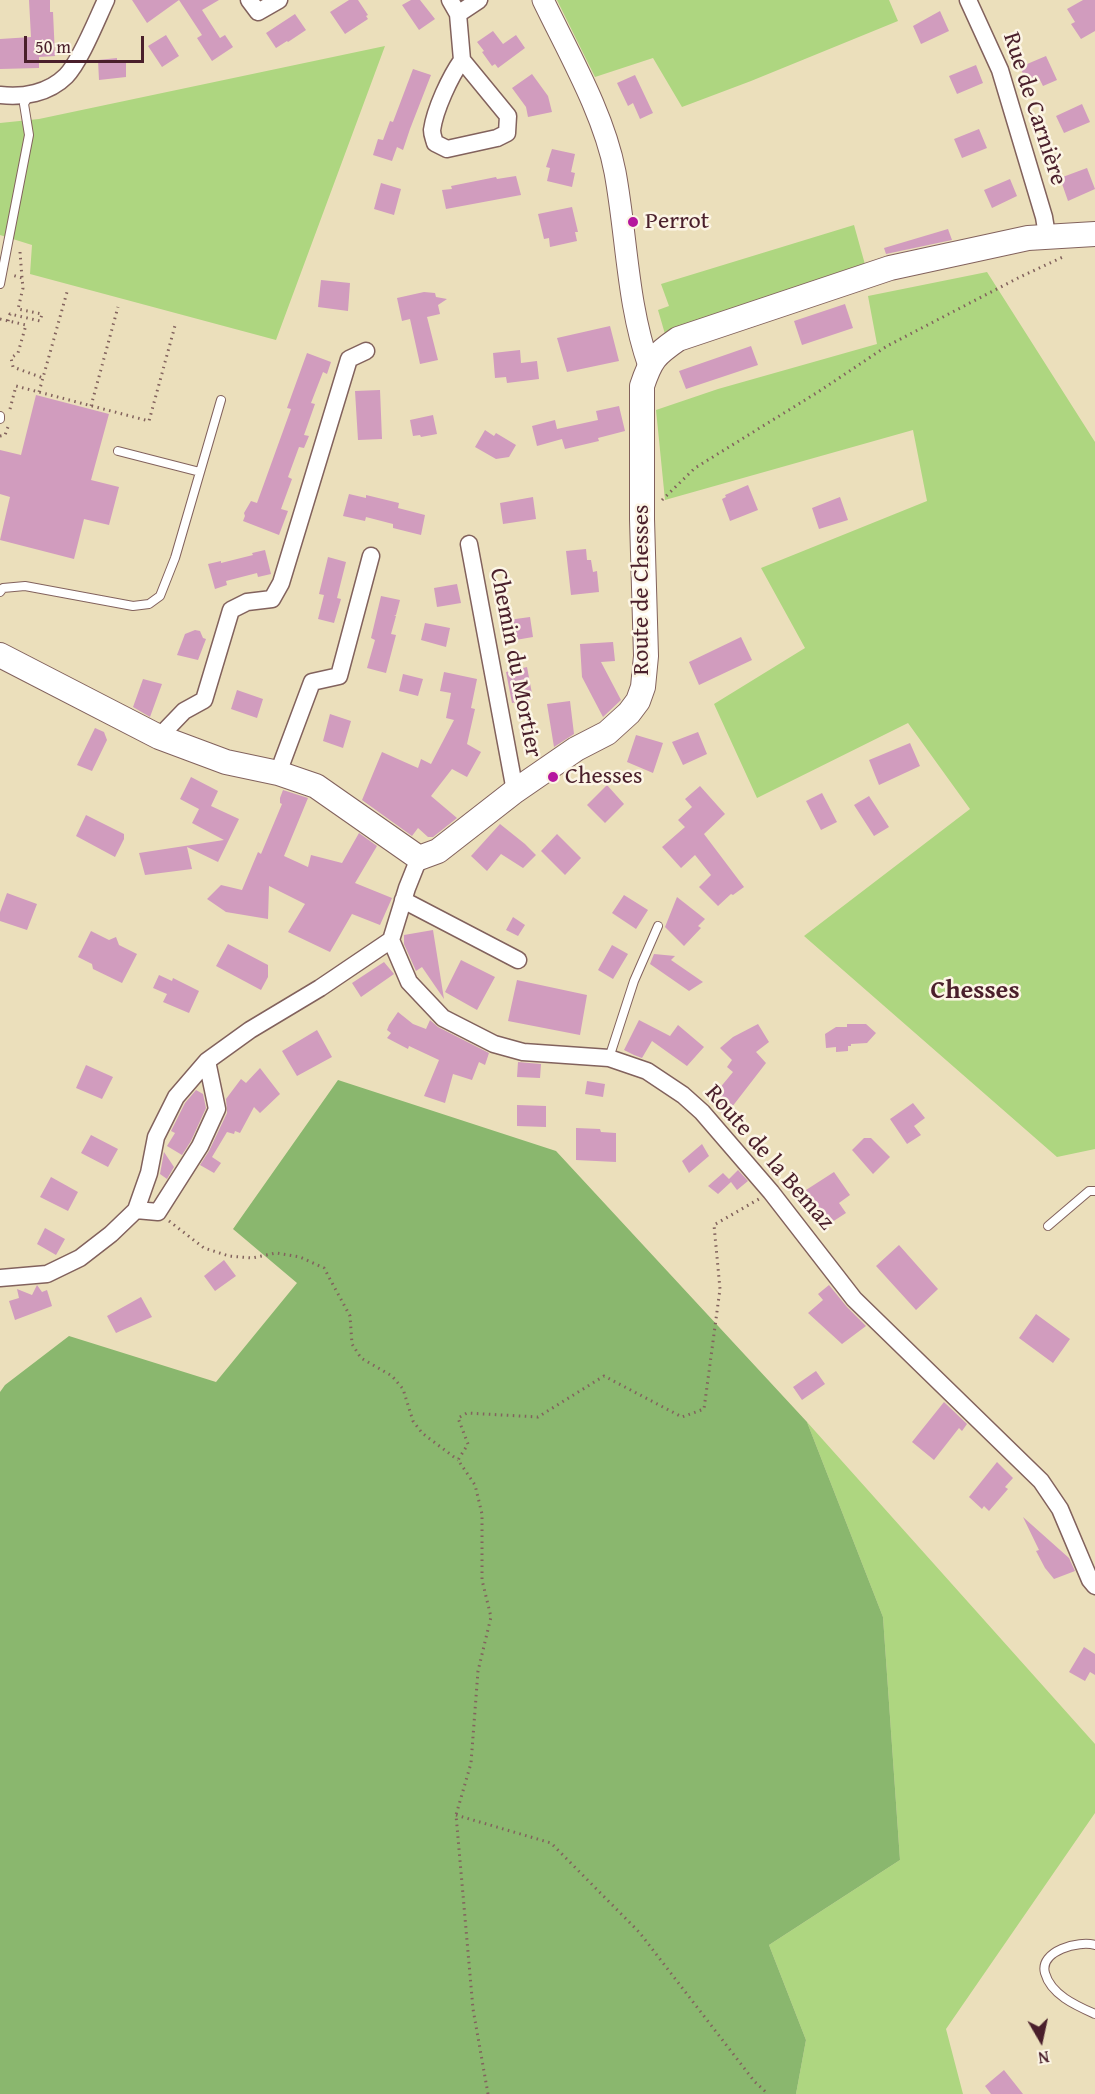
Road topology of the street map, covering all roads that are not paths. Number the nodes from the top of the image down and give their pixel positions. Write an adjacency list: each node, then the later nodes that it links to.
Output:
1 (106, 0): 10 (street)
2 (249, 0): 3 (street)
3 (279, 0)
4 (479, 0): 7 (street)
5 (543, 0): 15 (street)
6 (968, 0): 12 (street, Rue de Carnière)
7 (454, 7): 8 (street)
8 (462, 60): 8 (street)
9 (0, 94): 10 (street)
10 (30, 94): 13 (lane)
11 (1095, 234): 12 (main road)
12 (1047, 236): 15 (main road)
13 (0, 284)
14 (366, 351): 23 (street)
15 (649, 366): 25 (main road, Route de Chesses)
16 (221, 400): 18 (lane)
17 (118, 451): 18 (lane)
18 (200, 472): 21 (lane)
19 (469, 544): 25 (street, Chemin du Mortier)
20 (371, 556): 24 (street)
21 (0, 592)
22 (0, 655): 23 (main road)
23 (159, 737): 24 (main road)
24 (278, 773): 26 (main road)
25 (515, 791): 26 (main road, Route de Chesses)
26 (419, 858): 27 (street)
27 (403, 900): 29 (street); 30 (street)
28 (658, 927): 31 (lane)
29 (391, 940): 31 (street, Route de la Bemaz); 32 (street)
30 (518, 960)
31 (609, 1058): 37 (street, Route de la Bemaz)
32 (207, 1061): 34 (street); 34 (street)
33 (1095, 1191): 35 (lane)
34 (136, 1210): 36 (street)
35 (1048, 1226)
36 (0, 1278)
37 (1095, 1586)
38 (1095, 1945): 39 (lane)
39 (1095, 2014)

